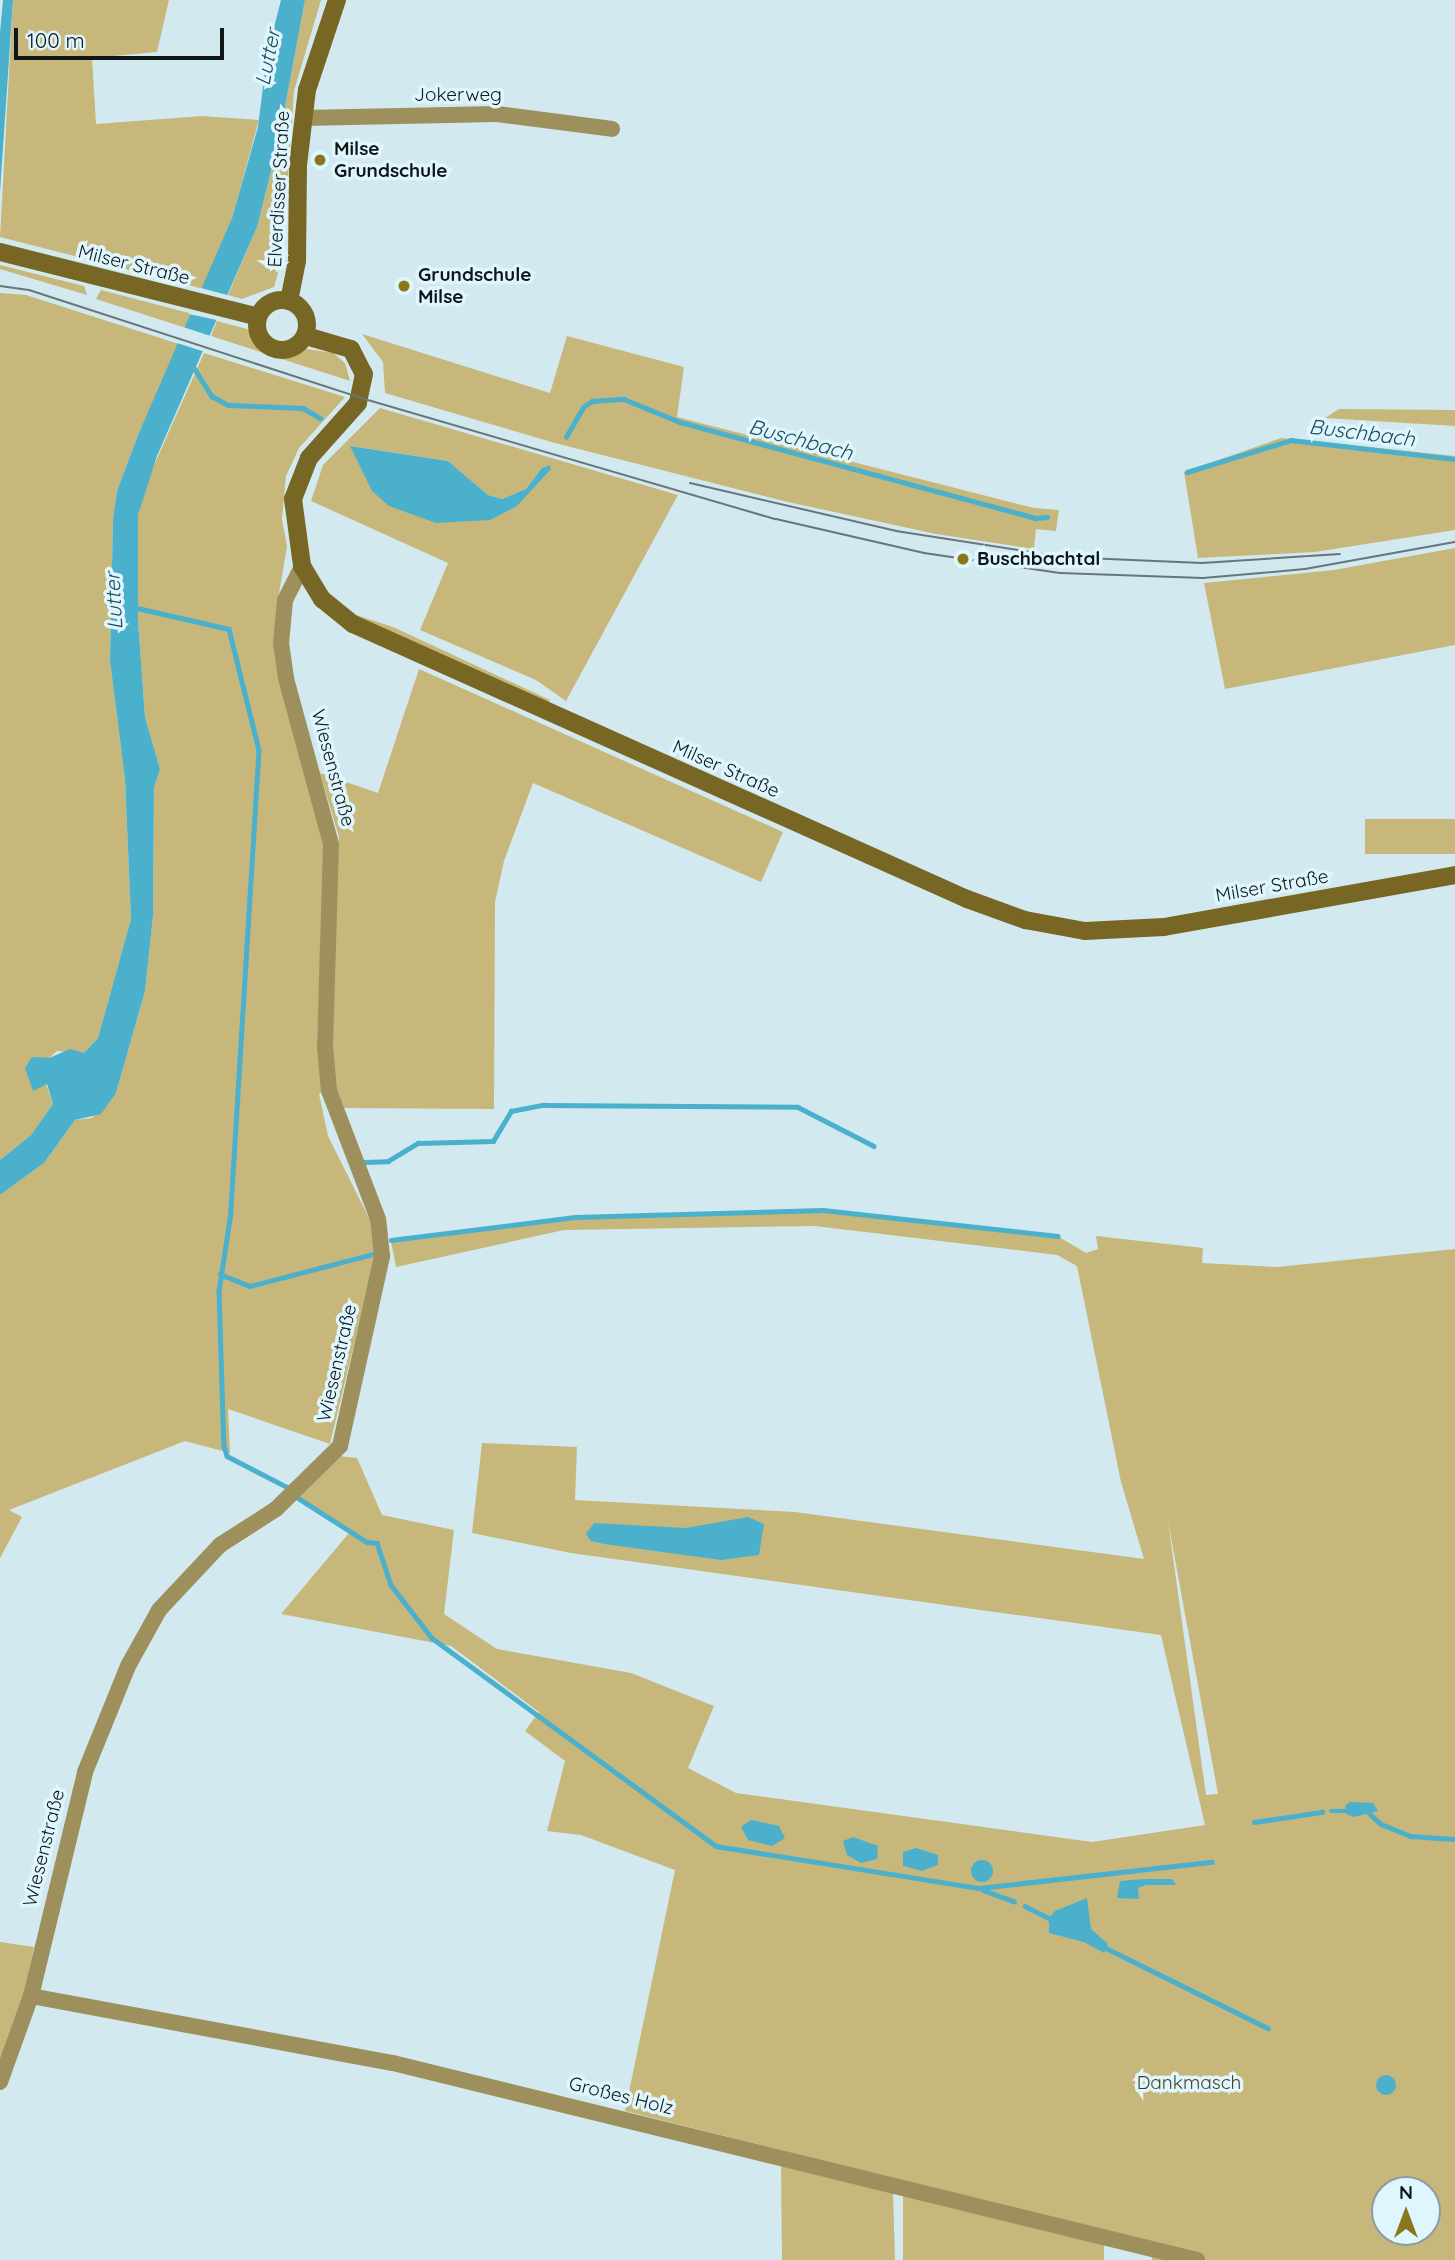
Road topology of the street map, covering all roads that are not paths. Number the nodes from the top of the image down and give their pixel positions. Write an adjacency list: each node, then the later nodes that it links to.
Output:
1 (337, 0): 2 (main road, Elverdisser Straße)
2 (303, 118): 3 (street, Jokerweg); 5 (main road, Elverdisser Straße)
3 (612, 129)
4 (3, 252): 6 (main road, Milser Straße)
5 (289, 301): 6 (main road); 7 (main road)
6 (250, 315): 7 (main road)
7 (306, 335): 8 (main road, Milser Straße)
8 (302, 566): 9 (main road, Milser Straße); 10 (street, Wiesenstraße)
9 (1455, 875)
10 (31, 1996): 11 (street, Wiesenstraße); 12 (street, Großes Holz)
11 (0, 2082)
12 (1197, 2260)

